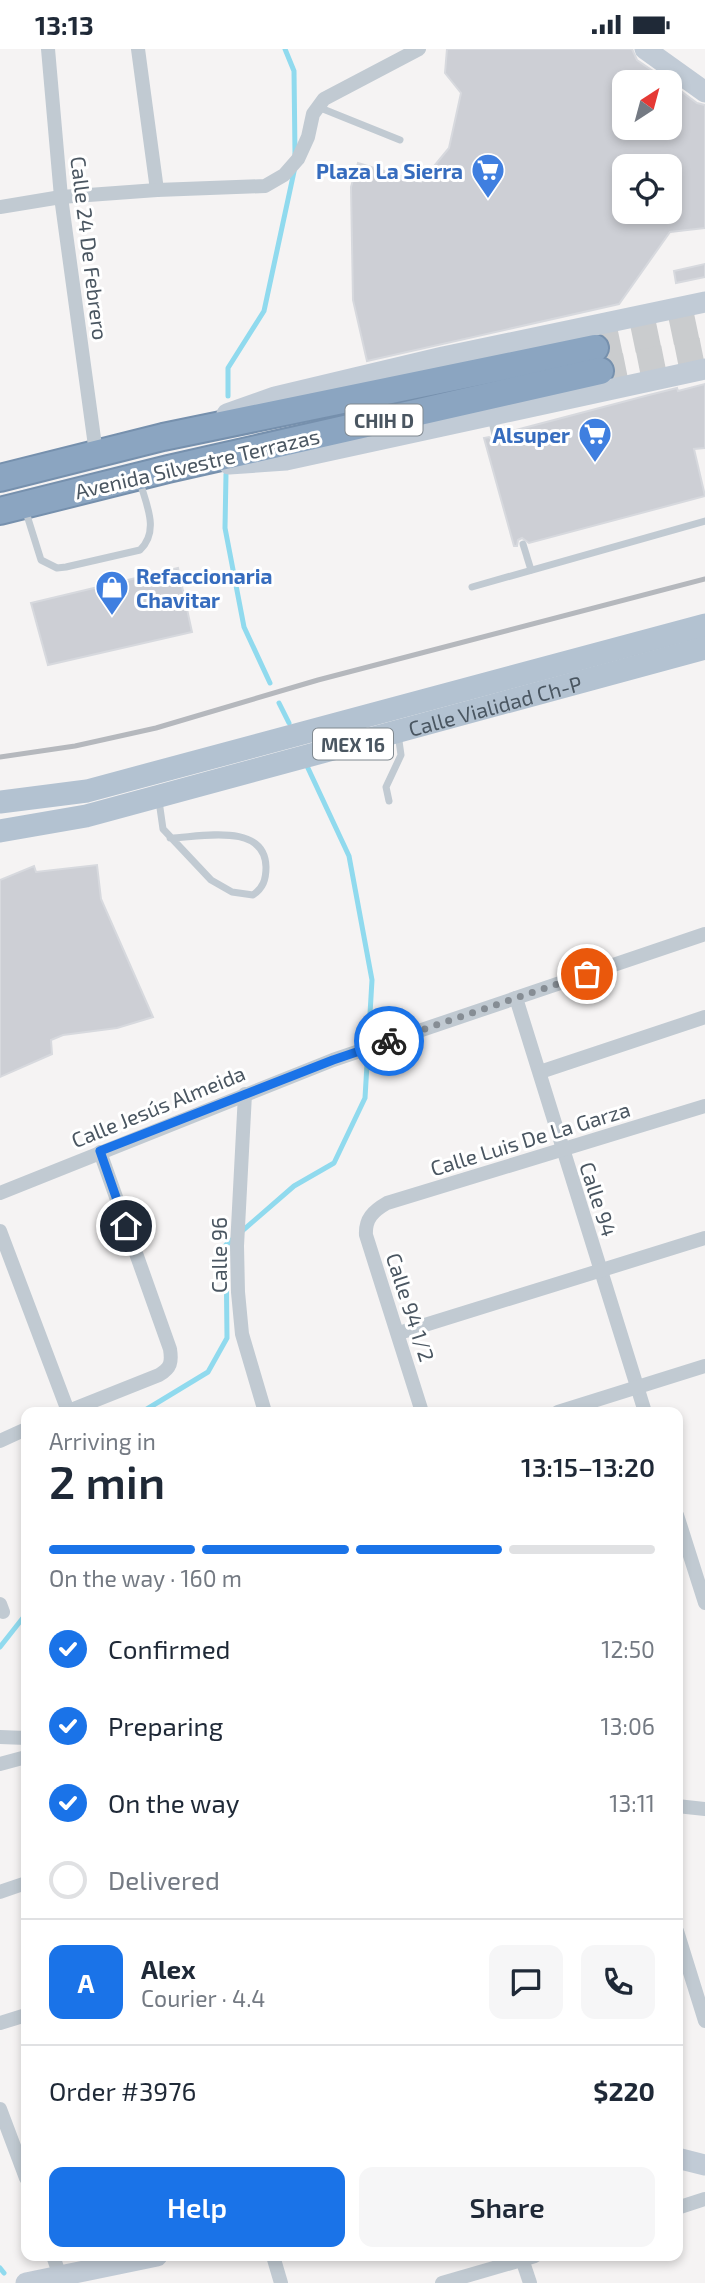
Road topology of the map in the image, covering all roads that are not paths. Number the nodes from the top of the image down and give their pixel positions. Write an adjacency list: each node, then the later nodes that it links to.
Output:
1 (48, 49): 9 (street, Calle 24 De Febrero)
2 (138, 49): 8 (street)
3 (419, 49): 6 (street)
4 (645, 49): 5 (street)
5 (705, 92)
6 (321, 103): 7 (lane); 8 (street)
7 (400, 140)
8 (157, 190): 9 (street)
9 (61, 197): 10 (street); 14 (street, Calle 24 De Febrero)
10 (0, 207)
11 (705, 302): 13 (street, CHIH D)
12 (705, 369): 15 (street, CHIH D)
13 (163, 437): 14 (highway, Avenida Silvestre Terrazas / CHIH D); 15 (highway, Avenida Silvestre Terrazas / CHIH D)
14 (96, 453): 17 (highway, Avenida Silvestre Terrazas / CHIH D)
15 (168, 468): 16 (highway, Avenida Silvestre Terrazas / CHIH D)
16 (138, 476): 18 (highway, Avenida Silvestre Terrazas / CHIH D); 18 (lane)
17 (0, 478)
18 (12, 508)
19 (705, 521): 21 (lane)
20 (523, 544): 21 (lane)
21 (531, 570): 22 (lane)
22 (472, 587)
23 (704, 640): 24 (main road, Calle Vialidad Ch-P / MEX 16)
24 (395, 721): 25 (main road, Calle Vialidad Ch-P / MEX 16); 26 (main road, Calle Vialidad Ch-P / MEX 16); 27 (lane)
25 (158, 773): 26 (lane); 28 (main road, Calle Vialidad Ch-P / MEX 16)
26 (159, 796): 29 (main road, Calle Vialidad Ch-P / MEX 16); 30 (lane)
27 (389, 801)
28 (0, 802)
29 (0, 831)
30 (170, 838): 30 (lane)
31 (705, 934): 32 (street)
32 (516, 998): 34 (street, Calle 94); 35 (street, Calle Jesús Almeida)
33 (705, 1017): 34 (street)
34 (540, 1072): 38 (street, Calle 94)
35 (244, 1094): 37 (street, Calle Jesús Almeida); 49 (street, Calle 96)
36 (705, 1106): 38 (street, Calle Luis De La Garza)
37 (100, 1151): 39 (street, Calle Jesús Almeida); 48 (street)
38 (562, 1151): 40 (street, Calle Luis De La Garza); 43 (street, Calle 94)
39 (0, 1193)
40 (370, 1216): 44 (street, Calle 94 1/2)
41 (0, 1231): 47 (street)
42 (705, 1238): 43 (street)
43 (600, 1271): 44 (street); 46 (street, Calle 94)
44 (399, 1333): 50 (street, Calle 94 1/2)
45 (705, 1366): 46 (street)
46 (636, 1386): 51 (street); 52 (street, Calle 94)
47 (65, 1407)
48 (79, 1407)
49 (264, 1407)
50 (421, 1407)
51 (573, 1407)
52 (643, 1407)
53 (21, 1431): 54 (street)
54 (0, 1441)
55 (683, 1534): 56 (street)
56 (705, 1603)
57 (0, 1737): 58 (street)
58 (21, 1738)
59 (21, 1758): 60 (street)
60 (0, 1764)
61 (683, 1807): 62 (street)
62 (705, 1809)
63 (21, 1886): 64 (street)
64 (0, 1892)
65 (683, 1950): 67 (street)
66 (21, 2017): 68 (street)
67 (705, 2021)
68 (0, 2023)
69 (0, 2109): 70 (street)
70 (21, 2148)
71 (683, 2160): 72 (street)
72 (705, 2165)
73 (705, 2199): 74 (street)
74 (683, 2207)
75 (58, 2261): 80 (street)
76 (136, 2261): 80 (street)
77 (274, 2261): 82 (street)
78 (513, 2261): 83 (street)
79 (527, 2261): 84 (street)
80 (74, 2277): 81 (street)
81 (26, 2283)
82 (281, 2283)
83 (442, 2283)
84 (530, 2283)

